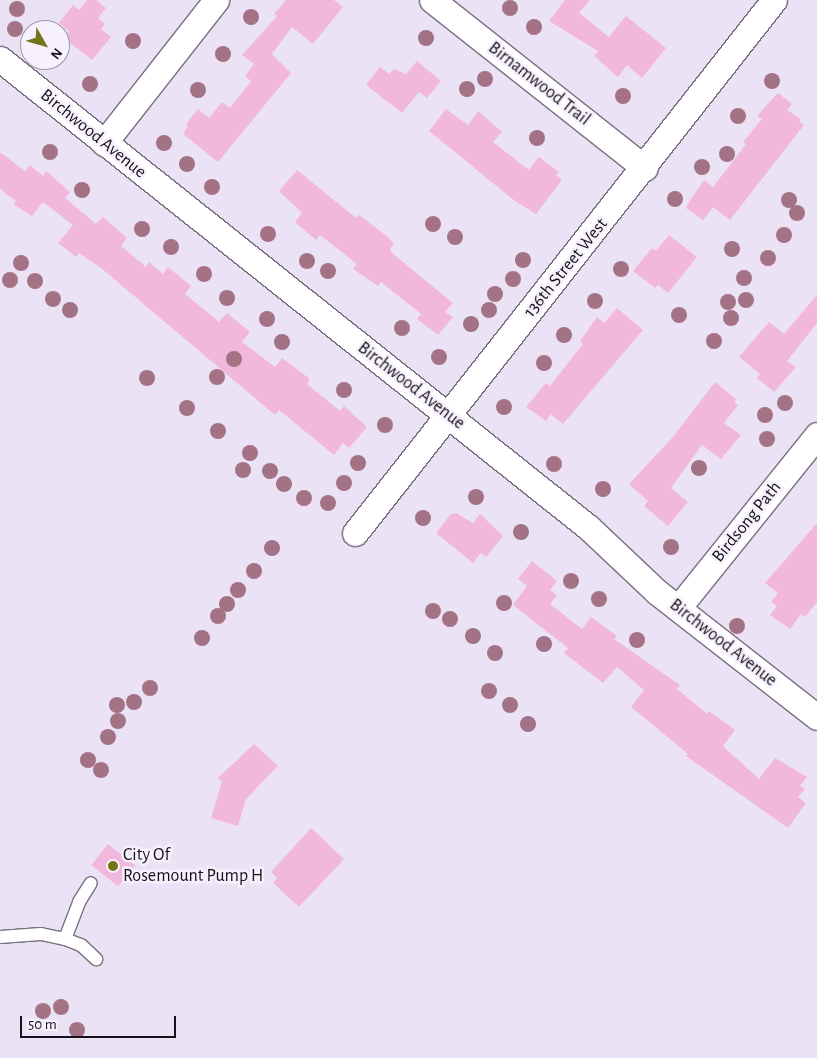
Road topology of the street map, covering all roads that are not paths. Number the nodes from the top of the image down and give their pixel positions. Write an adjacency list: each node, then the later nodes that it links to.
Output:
1 (216, 0): 5 (street)
2 (432, 0): 6 (street, Birnamwood Trail)
3 (774, 0): 6 (street, 136th Street West)
4 (0, 59): 5 (street, Birchwood Avenue)
5 (104, 143): 7 (street, Birchwood Avenue)
6 (645, 168): 7 (street, 136th Street West)
7 (448, 416): 9 (street, 136th Street West); 10 (street, Birchwood Avenue)
8 (817, 435): 10 (street, Birdsong Path)
9 (355, 533)
10 (678, 608): 11 (street, Birchwood Avenue)
11 (817, 717)
12 (91, 883): 14 (lane)
13 (0, 937): 14 (lane)
14 (65, 939): 15 (lane)
15 (96, 959)

